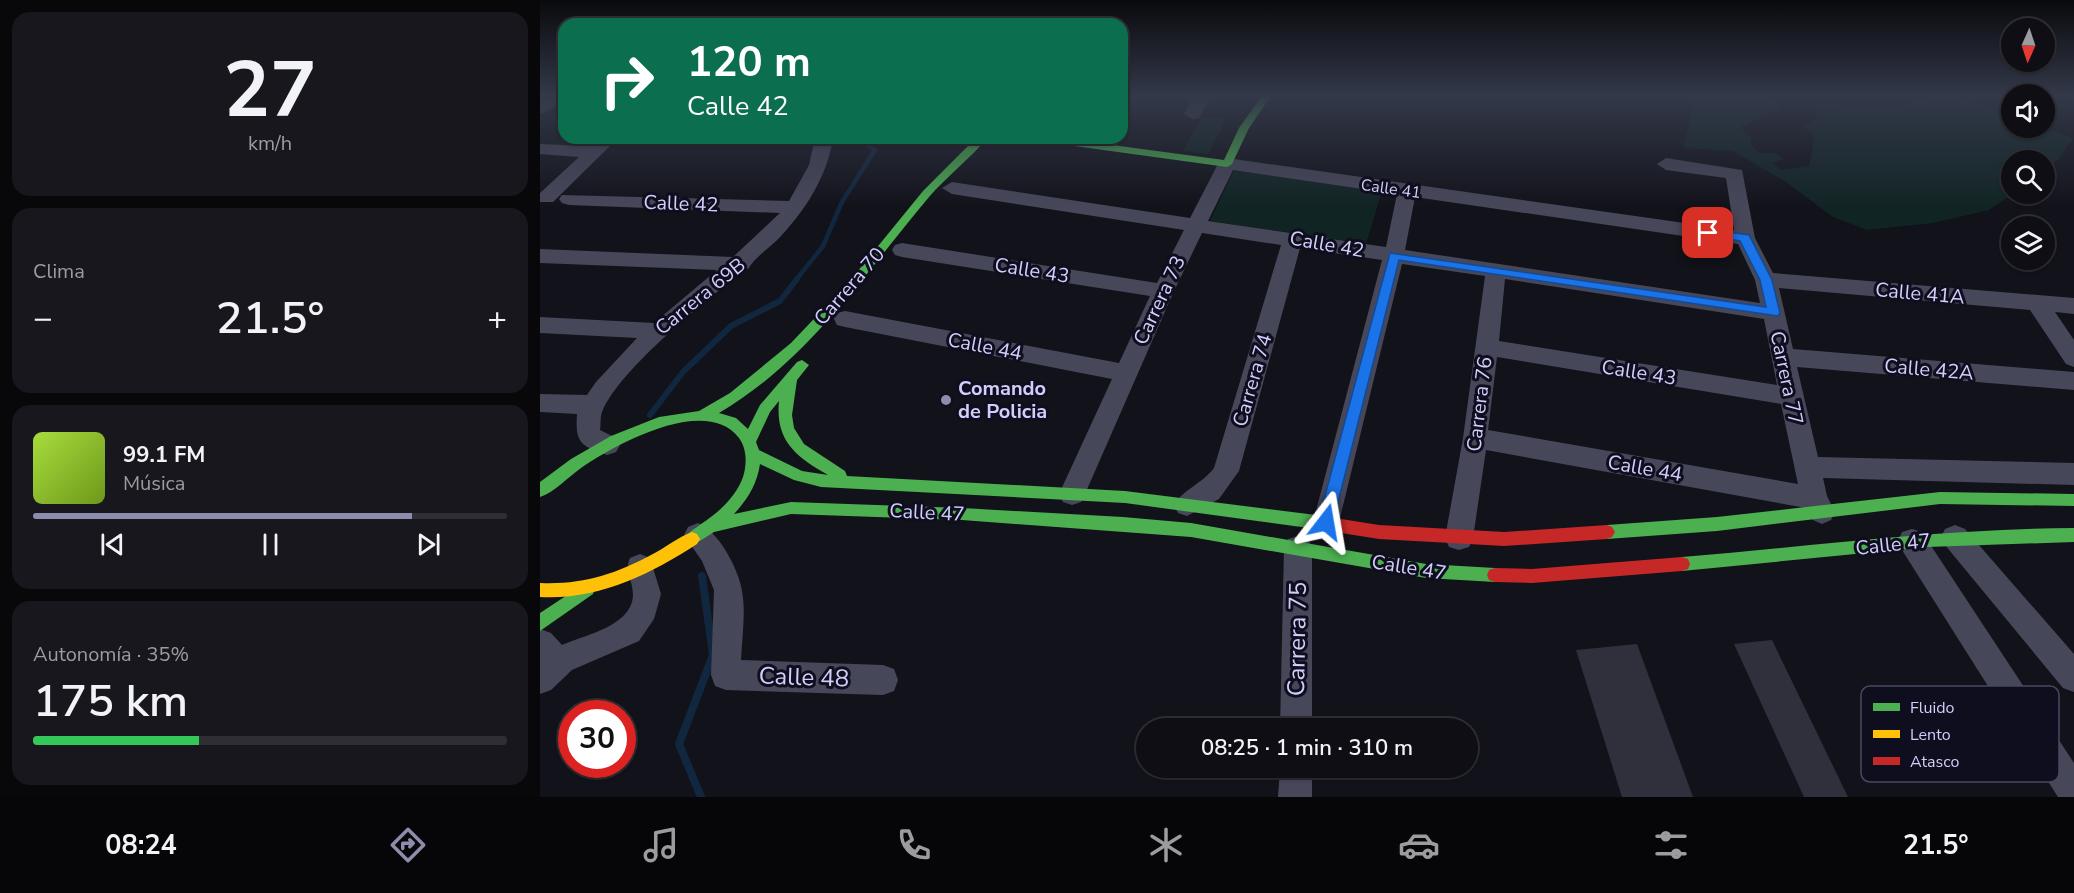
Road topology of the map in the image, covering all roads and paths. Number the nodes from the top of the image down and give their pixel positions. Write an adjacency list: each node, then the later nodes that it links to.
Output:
1 (1243, 133): 9 (main road, Carrera 73)
2 (602, 144): 8 (street)
3 (823, 144): 16 (street, Carrera 69B)
4 (976, 144): 43 (main road, Carrera 70)
5 (990, 144): 13 (main road)
6 (1100, 144): 10 (main road, Calle 41)
7 (540, 149): 8 (street)
8 (592, 152): 14 (street)
9 (1231, 155): 10 (main road, Calle 41); 10 (main road); 12 (street, Calle 41); 17 (street, Carrera 73)
10 (1196, 160)
11 (1666, 164): 19 (street, Carrera 77)
12 (1407, 190): 19 (street, Calle 41); 22 (street)
13 (948, 192): 17 (street, Calle 42)
14 (546, 198)
15 (569, 199): 16 (street, Calle 42)
16 (794, 207): 23 (street, Carrera 69B)
17 (1196, 223): 18 (street, Calle 42); 26 (street, Carrera 73)
18 (1293, 238): 22 (street, Calle 42); 54 (street, Carrera 74)
19 (1745, 238): 25 (street, Carrera 77)
20 (902, 249): 26 (street, Calle 43)
21 (540, 256): 23 (street)
22 (1394, 256): 24 (street, Calle 42); 56 (street)
23 (741, 264): 32 (street, Carrera 69B)
24 (1496, 270): 29 (street, Calle 42); 33 (street, Carrera 76)
25 (1766, 280): 27 (street, Calle 41A); 29 (street, Carrera 77)
26 (1163, 291): 37 (street, Carrera 73)
27 (2037, 303): 28 (street, Calle 41A); 36 (street)
28 (2074, 306)
29 (1773, 313): 35 (street, Carrera 77)
30 (845, 318): 37 (street, Calle 44)
31 (540, 325): 32 (street)
32 (656, 331): 42 (street, Carrera 69B)
33 (1486, 347): 40 (street, Calle 43); 44 (street, Carrera 76)
34 (814, 352): 38 (main road, Carrera 70)
35 (1783, 357): 39 (street, Calle 42A); 40 (street, Carrera 77)
36 (2074, 358)
37 (1125, 373): 52 (street, Carrera 73)
38 (792, 376): 45 (main road, Carrera 70); 50 (main road)
39 (2074, 381)
40 (1791, 396): 48 (street, Carrera 77)
41 (540, 403): 42 (street)
42 (593, 405): 46 (street, Carrera 69B)
43 (702, 416): 45 (main road, Calle 47); 46 (main road)
44 (1475, 438): 55 (street, Calle 44); 60 (street, Carrera 76)
45 (751, 446): 50 (main road, Calle 47); 57 (main road, Carrera 70)
46 (599, 449): 47 (main road); 51 (main road)
47 (548, 466)
48 (1807, 467): 49 (street); 55 (street, Carrera 77)
49 (2074, 474)
50 (852, 482): 52 (main road, Calle 47)
51 (540, 491)
52 (1072, 494): 54 (main road, Calle 47)
53 (2074, 500): 55 (main road, Calle 47)
54 (1187, 505): 56 (main road, Calle 47)
55 (1818, 505): 60 (main road, Calle 47)
56 (1326, 522): 60 (main road, Calle 47)
57 (705, 530): 62 (main road, Calle 47); 63 (main road); 69 (street, Calle 48)
58 (2074, 535): 59 (main road, Calle 47)
59 (1955, 537): 61 (main road, Calle 47); 68 (street)
60 (1459, 538)
61 (1912, 541): 62 (main road, Calle 47); 70 (street)
62 (1299, 548): 71 (street, Carrera 75)
63 (640, 567): 64 (main road); 67 (street)
64 (591, 587): 65 (main road); 66 (main road)
65 (540, 590)
66 (540, 623)
67 (547, 661)
68 (2074, 677)
69 (883, 680)
70 (2006, 686)
71 (1296, 718)
72 (2059, 769): 74 (street)
73 (1296, 778): 75 (street)
74 (2074, 792)
75 (1295, 797)

